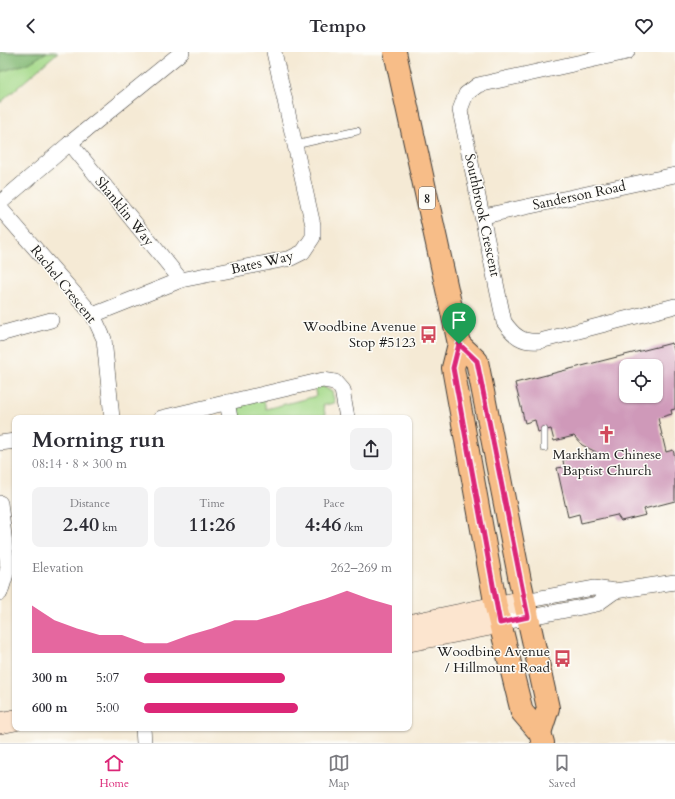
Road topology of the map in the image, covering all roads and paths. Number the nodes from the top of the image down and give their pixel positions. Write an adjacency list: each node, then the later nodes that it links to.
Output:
1 (182, 52): 6 (street)
2 (274, 52): 7 (street, Bates Way)
3 (395, 52): 17 (main road, 8)
4 (627, 52): 11 (street, Southbrook Crescent)
5 (357, 131): 7 (lane)
6 (70, 142): 9 (street); 12 (street, Shanklin Way)
7 (295, 145): 12 (street, Bates Way)
8 (675, 175): 11 (street, Sanderson Road)
9 (0, 203)
10 (0, 208): 14 (street, Rachel Crescent)
11 (484, 216): 13 (street, Southbrook Crescent)
12 (181, 280): 14 (street, Bates Way)
13 (675, 306)
14 (93, 315): 19 (street, Rachel Crescent)
15 (51, 320): 16 (street)
16 (0, 334)
17 (459, 344): 31 (main road, 8); 32 (main road, 8)
18 (227, 402): 20 (street); 21 (street); 22 (street)
19 (112, 415)
20 (173, 415)
21 (229, 415)
22 (346, 415)
23 (544, 430): 26 (lane)
24 (12, 441): 25 (street)
25 (0, 443)
26 (544, 448)
27 (0, 503): 28 (street)
28 (0, 507): 30 (street)
29 (675, 582): 31 (street)
30 (0, 593)
31 (526, 609): 32 (main road); 38 (main road, 8)
32 (498, 615): 33 (main road); 34 (main road); 38 (main road, 8)
33 (412, 625)
34 (412, 640)
35 (12, 721): 36 (main road)
36 (0, 723)
37 (143, 731): 39 (street)
38 (541, 738)
39 (144, 743)

